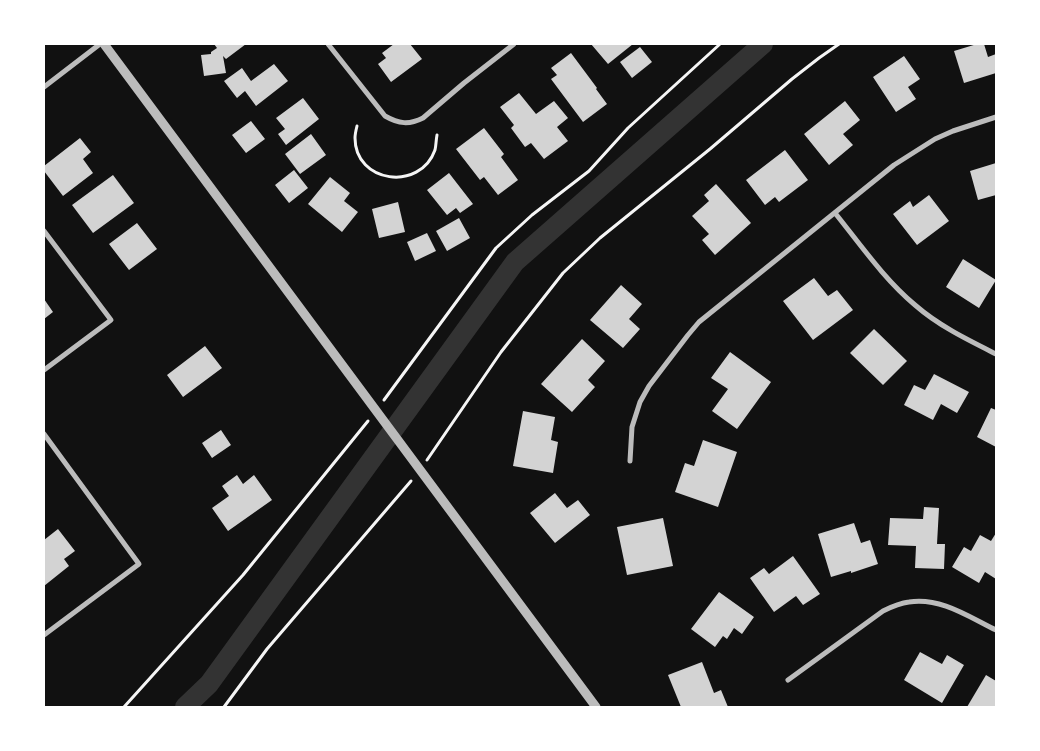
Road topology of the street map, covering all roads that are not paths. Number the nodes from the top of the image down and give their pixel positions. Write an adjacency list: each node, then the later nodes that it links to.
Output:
1 (102, 44): 4 (street); 15 (street)
2 (328, 44): 3 (street)
3 (514, 44)
4 (44, 87)
5 (996, 117): 6 (street)
6 (834, 213): 8 (street); 11 (street)
7 (44, 231): 9 (street)
8 (996, 354)
9 (44, 370)
10 (44, 434): 13 (street)
11 (630, 461)
12 (996, 630): 14 (street)
13 (44, 635)
14 (788, 680)
15 (596, 707)

